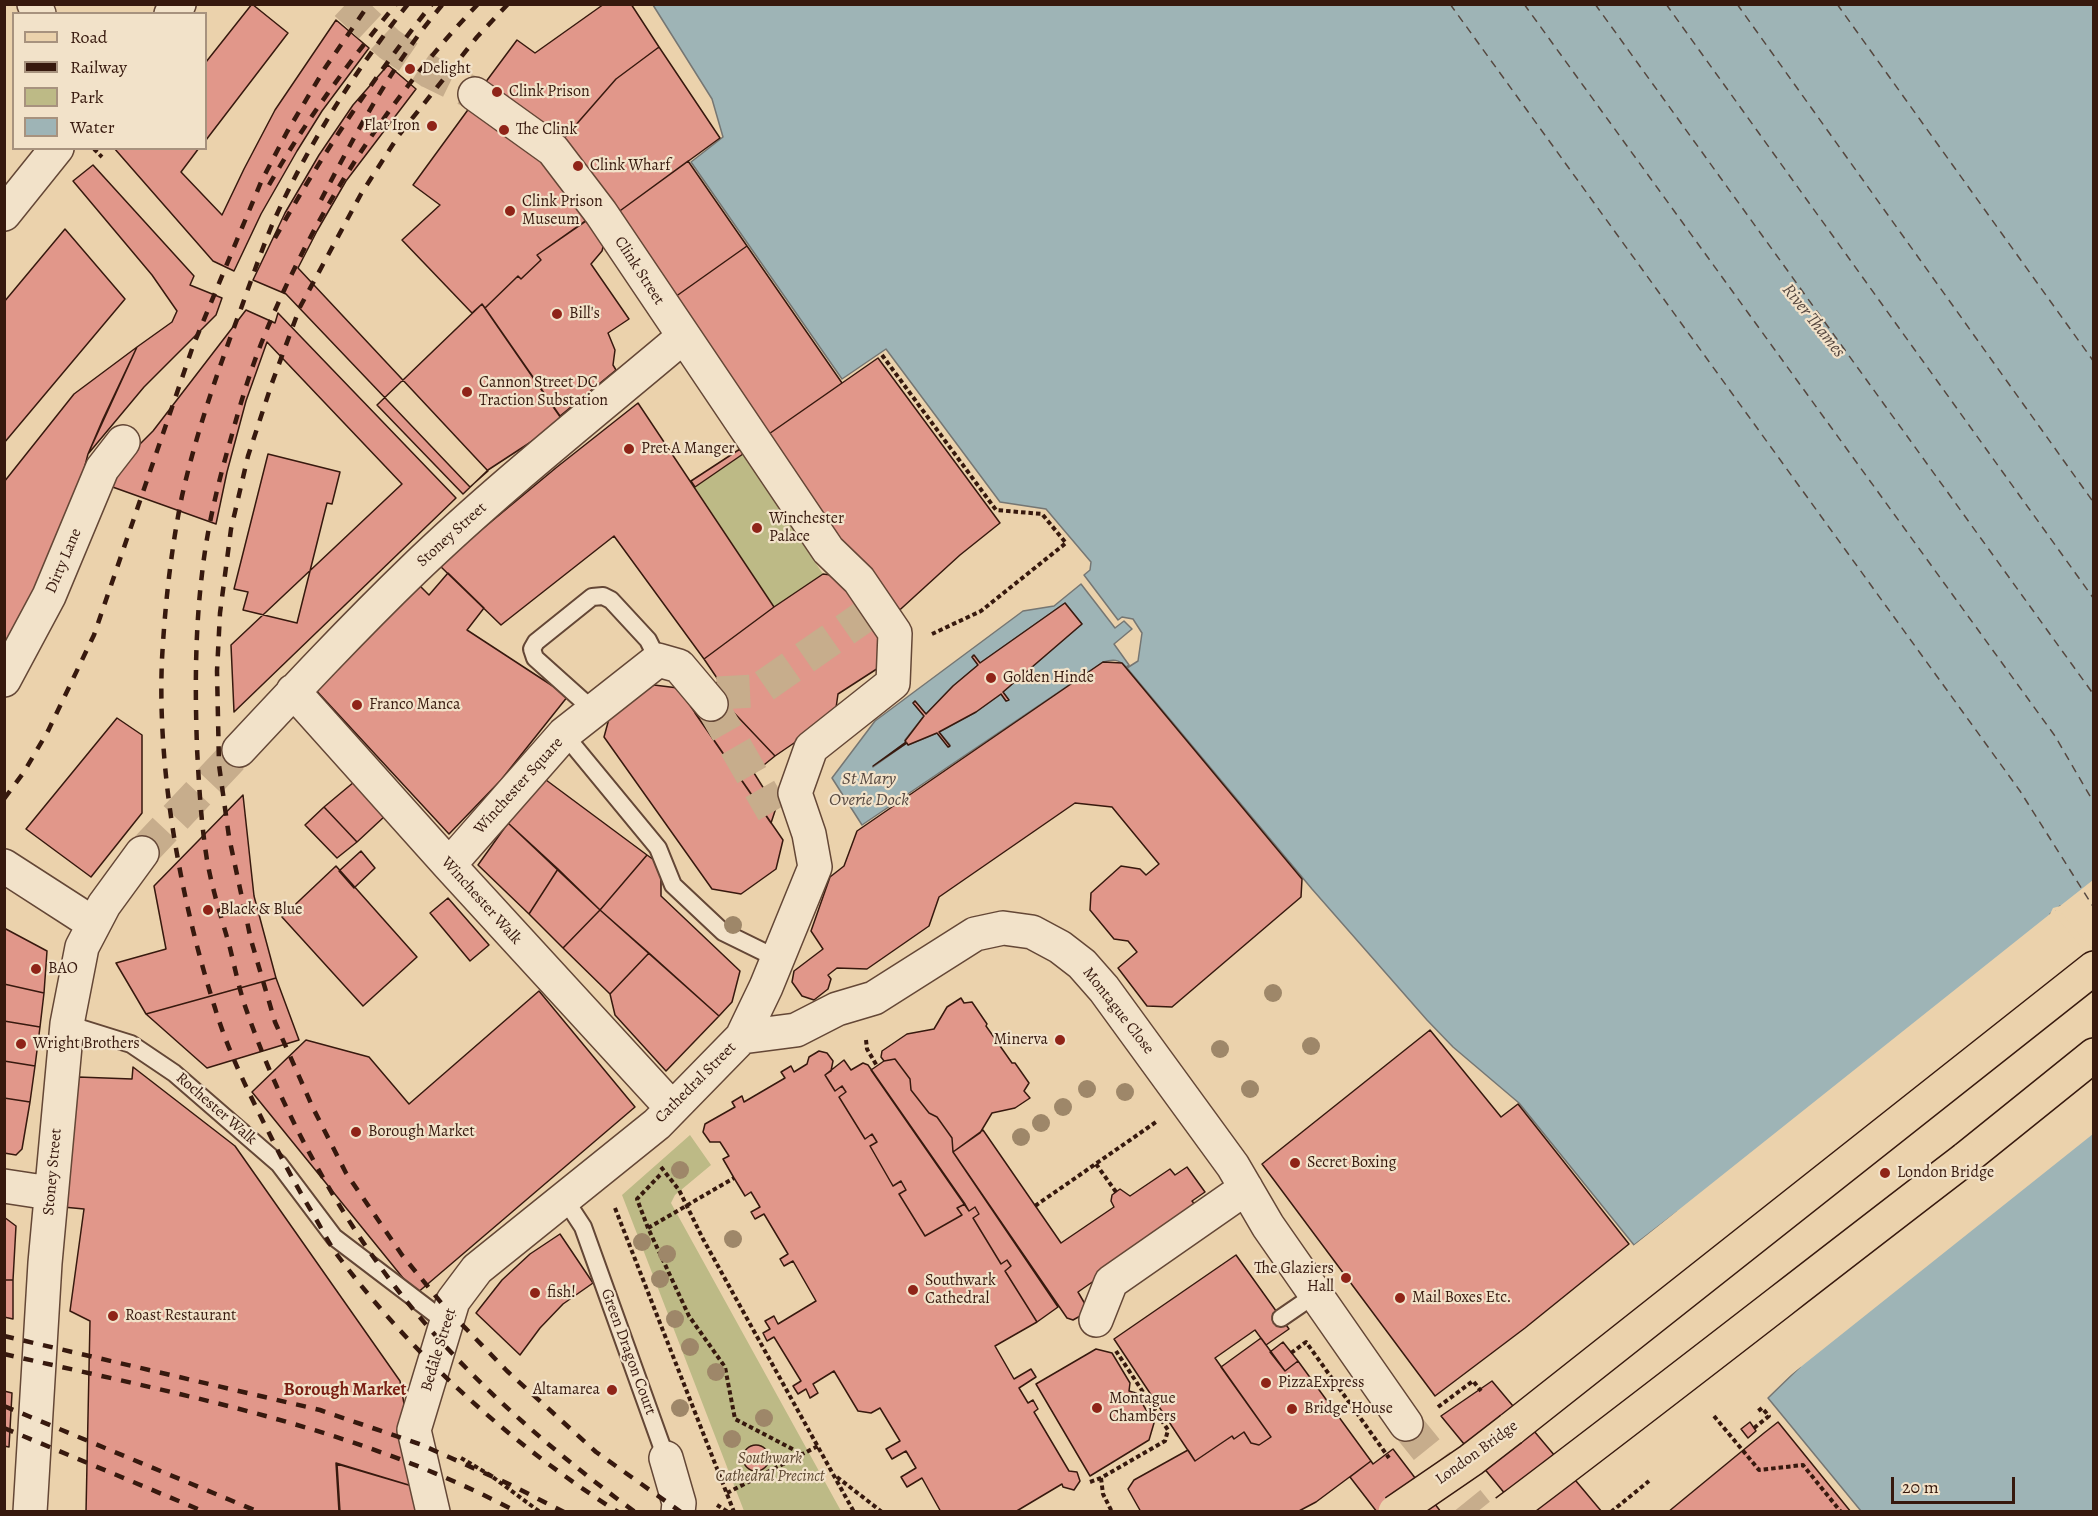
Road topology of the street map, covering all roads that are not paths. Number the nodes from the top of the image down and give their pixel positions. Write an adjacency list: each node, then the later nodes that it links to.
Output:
1 (475, 94): 4 (street, Clink Street)
2 (55, 150): 3 (street)
3 (4, 214)
4 (683, 337): 8 (street, Stoney Street); 14 (street, Clink Street)
5 (123, 442): 7 (street, Dirty Lane)
6 (658, 660): 9 (street); 10 (street, Winchester Square); 10 (lane)
7 (4, 680)
8 (293, 691): 12 (street, Stoney Street); 17 (street, Winchester Walk)
9 (711, 698)
10 (593, 710): 11 (street, Winchester Square)
11 (564, 734): 17 (street, Winchester Square); 19 (lane)
12 (239, 750)
13 (773, 812): 14 (street)
14 (809, 834): 19 (street, Cathedral Street)
15 (142, 853): 18 (street, Stoney Street)
16 (4, 866): 18 (street)
17 (444, 869): 24 (street, Winchester Walk)
18 (94, 924): 21 (street, Stoney Street)
19 (778, 959): 22 (street, Cathedral Street)
20 (2094, 968): 38 (main road, London Bridge, bridge)
21 (67, 1024): 27 (street, Stoney Street); 32 (lane, Rochester Walk)
22 (742, 1037): 24 (street, Cathedral Street); 26 (street, Montague Close)
23 (2094, 1055): 39 (main road, bridge)
24 (672, 1108): 28 (street, Cathedral Street)
25 (4, 1186): 27 (street)
26 (1246, 1188): 29 (street, Montague Close); 31 (street)
27 (50, 1193): 35 (street, Stoney Street)
28 (564, 1198): 32 (street, Bedale Street); 34 (lane, Green Dragon Court)
29 (1316, 1294): 30 (lane); 33 (street, Montague Close)
30 (1281, 1318)
31 (1096, 1320)
32 (447, 1323): 36 (street, Bedale Street)
33 (1420, 1417)
34 (666, 1458): 37 (street, Green Dragon Court)
35 (30, 1512)
36 (433, 1512)
37 (678, 1512)
38 (1395, 1512)
39 (1506, 1512)

